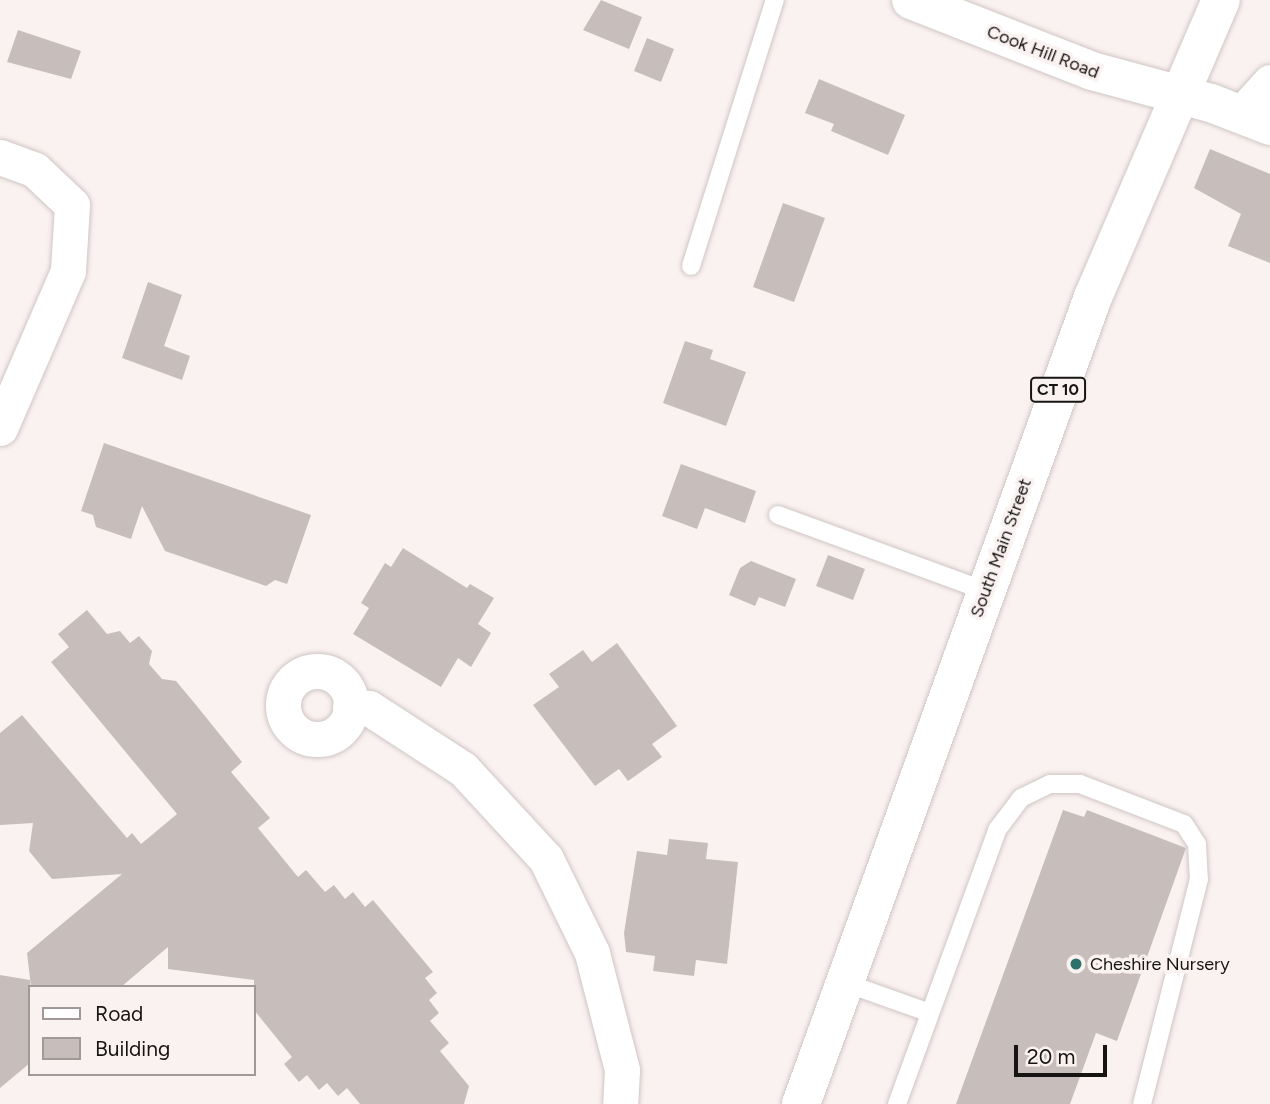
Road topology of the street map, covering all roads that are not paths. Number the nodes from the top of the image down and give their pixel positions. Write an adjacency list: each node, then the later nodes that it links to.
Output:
1 (775, 0): 8 (lane)
2 (911, 0): 5 (main road, Cook Hill Road)
3 (1221, 0): 5 (main road, South Main Street / CT 10)
4 (1270, 82): 6 (street)
5 (1178, 96): 6 (main road, Cook Hill Road); 11 (main road, South Main Street / CT 10)
6 (1256, 120)
7 (0, 157): 9 (street)
8 (691, 266)
9 (0, 428)
10 (778, 515): 11 (lane)
11 (986, 591): 13 (main road, South Main Street / CT 10)
12 (350, 707): 15 (street)
13 (844, 982): 14 (lane); 16 (main road, South Main Street / CT 10)
14 (930, 1013): 17 (lane); 18 (lane)
15 (620, 1104)
16 (801, 1104)
17 (897, 1104)
18 (1142, 1104)

